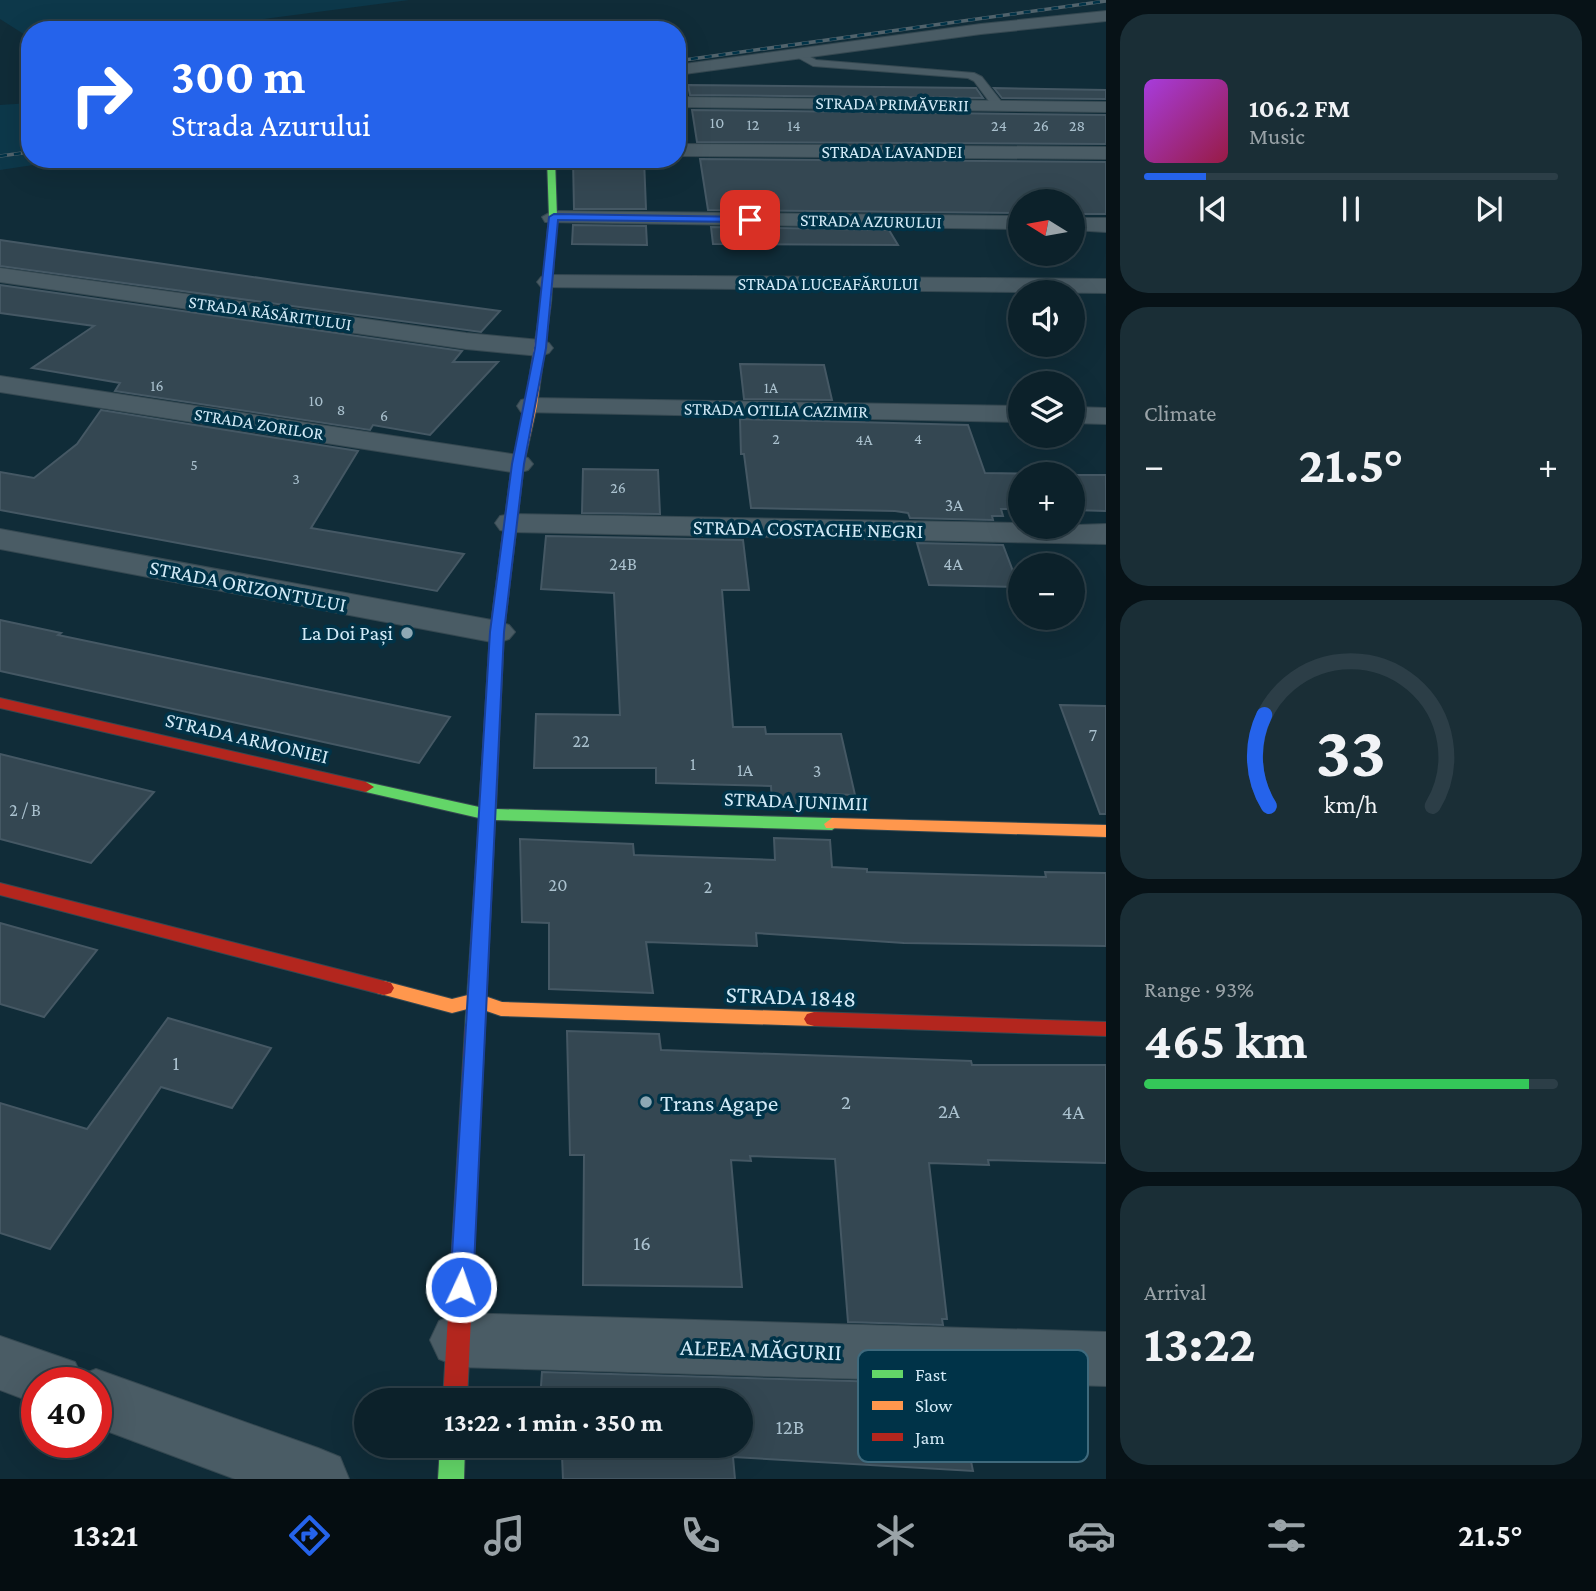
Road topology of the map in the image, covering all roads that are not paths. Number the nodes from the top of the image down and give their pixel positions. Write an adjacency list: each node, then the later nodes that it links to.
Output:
1 (1106, 16): 2 (street)
2 (1070, 20): 3 (street); 4 (street)
3 (1106, 24)
4 (799, 54): 5 (street); 7 (lane)
5 (686, 69)
6 (686, 102): 7 (street, STRADA PRIMĂVERII)
7 (998, 105): 8 (street, STRADA PRIMĂVERII)
8 (1106, 107)
9 (686, 150): 10 (street, STRADA LAVANDEI)
10 (1106, 153)
11 (551, 168): 12 (street)
12 (554, 217): 13 (street, STRADA AZURULUI); 17 (street)
13 (1008, 223)
14 (1085, 224): 15 (street)
15 (1106, 225)
16 (0, 275): 19 (street, STRADA RĂSĂRITULUI)
17 (549, 282): 18 (street, STRADA LUCEAFǍRULUI); 19 (street)
18 (1106, 286)
19 (541, 348): 21 (street)
20 (0, 384): 25 (street, STRADA ZORILOR)
21 (531, 406): 22 (street, STRADA OTILIA CAZIMIR); 25 (street)
22 (1008, 414)
23 (1085, 415): 24 (street)
24 (1106, 416)
25 (518, 464): 26 (street)
26 (511, 523): 27 (street, STRADA COSTACHE NEGRI); 29 (street)
27 (1106, 534)
28 (0, 539): 29 (street, STRADA ORIZONTULUI)
29 (497, 632): 31 (street)
30 (0, 703): 31 (street, STRADA ARMONIEI)
31 (485, 814): 32 (street, STRADA JUNIMII); 34 (street)
32 (1106, 831)
33 (0, 889): 34 (street)
34 (476, 1000): 35 (street, STRADA 1848); 36 (street)
35 (1106, 1029)
36 (459, 1340): 37 (street, ALEEA MĂGURII); 42 (street)
37 (858, 1352)
38 (1088, 1358): 39 (street, ALEEA MĂGURII)
39 (1106, 1359)
40 (0, 1363): 41 (street)
41 (21, 1370)
42 (456, 1388)
43 (112, 1404): 45 (street)
44 (452, 1458): 46 (street)
45 (318, 1479)
46 (451, 1479)

